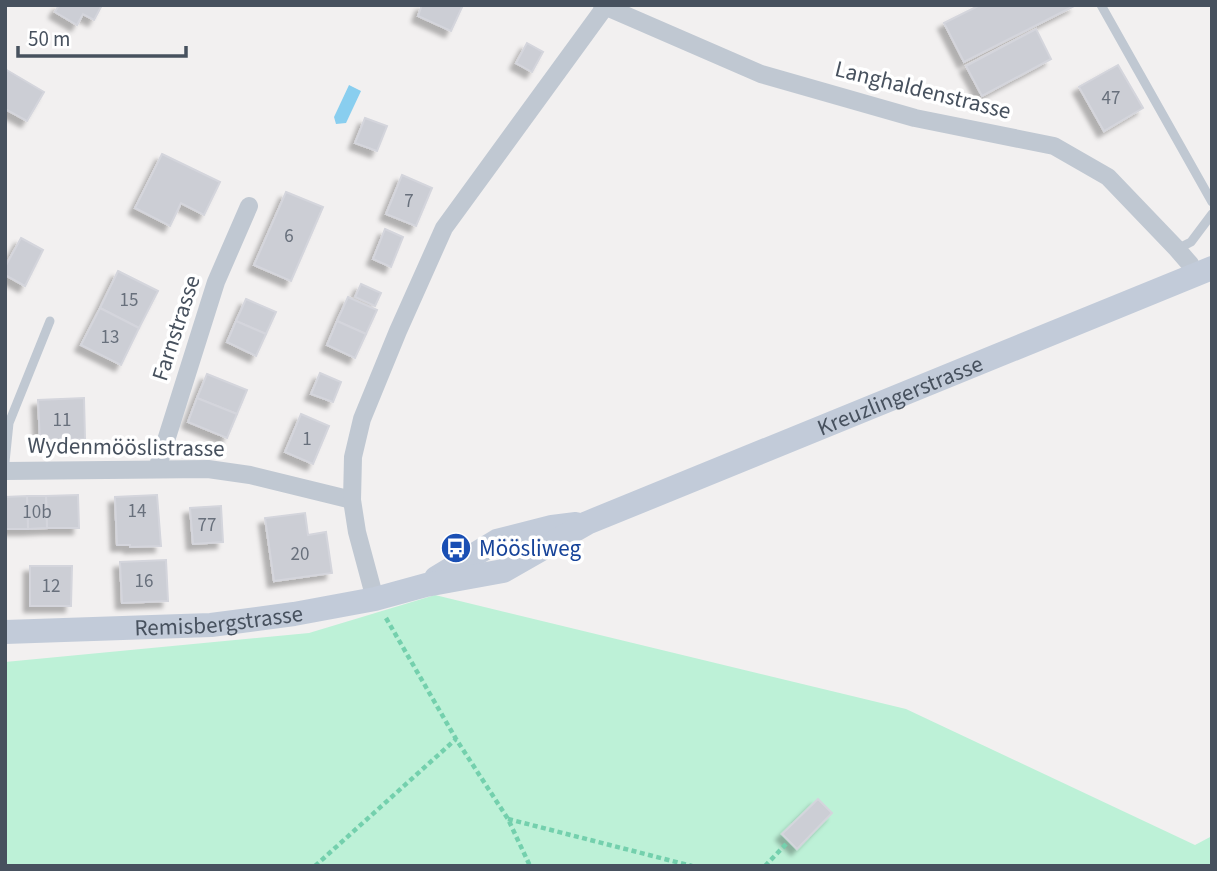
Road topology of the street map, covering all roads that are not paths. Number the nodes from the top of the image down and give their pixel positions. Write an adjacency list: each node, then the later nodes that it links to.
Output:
1 (1101, 5): 3 (lane)
2 (603, 6): 6 (street, Langhaldenstrasse); 12 (street)
3 (1212, 202)
4 (249, 206): 10 (street, Farnstrasse)
5 (1212, 214): 6 (lane)
6 (1177, 249): 7 (street, Langhaldenstrasse)
7 (1203, 272): 13 (street, Kreuzlingerstrasse)
8 (50, 321): 9 (lane, Wydenmööslistrasse)
9 (5, 461)
10 (157, 469): 11 (street, Wydenmööslistrasse); 12 (street, Wydenmööslistrasse)
11 (5, 471)
12 (352, 500): 14 (street)
13 (587, 523): 14 (street, Remisbergstrasse)
14 (375, 599): 15 (street, Remisbergstrasse)
15 (5, 632)

